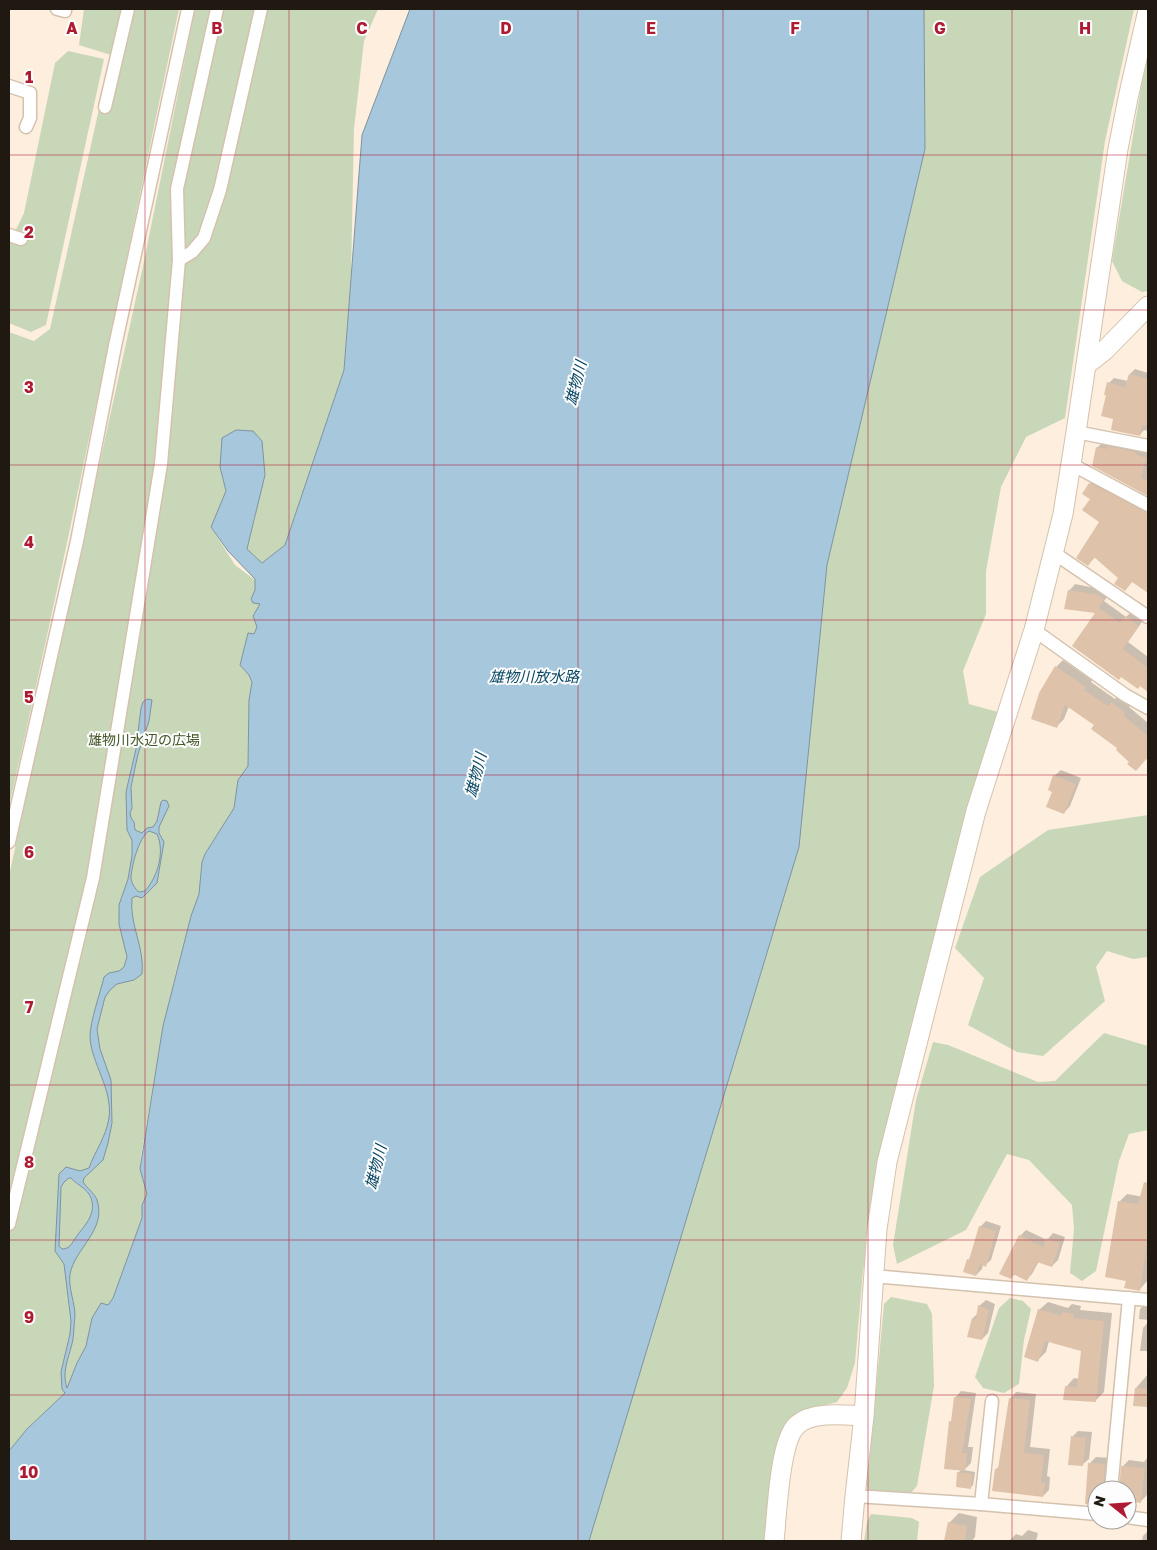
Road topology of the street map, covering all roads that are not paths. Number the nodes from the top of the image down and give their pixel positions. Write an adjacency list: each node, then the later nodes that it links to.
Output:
1 (128, 9): 7 (street)
2 (188, 9): 20 (street)
3 (217, 9): 9 (street)
4 (261, 9): 9 (street)
5 (1148, 10): 11 (street)
6 (9, 86): 8 (street)
7 (105, 107)
8 (26, 127)
9 (179, 260): 21 (street)
10 (1148, 306): 11 (street)
11 (1086, 365): 12 (street)
12 (1076, 432): 13 (street); 14 (street)
13 (1148, 446)
14 (1071, 464): 15 (street); 16 (street)
15 (1148, 505)
16 (1054, 553): 17 (street); 18 (street)
17 (1148, 617)
18 (1034, 630): 19 (street); 22 (street)
19 (1148, 708)
20 (9, 842)
21 (9, 1224)
22 (873, 1276): 23 (street); 26 (street)
23 (1129, 1298): 24 (street); 27 (street)
24 (1148, 1300)
25 (992, 1400): 29 (street)
26 (864, 1416): 28 (street); 31 (street)
27 (1112, 1480)
28 (854, 1496): 29 (street); 32 (street)
29 (980, 1504): 30 (street)
30 (1087, 1513)
31 (774, 1541)
32 (852, 1541)

